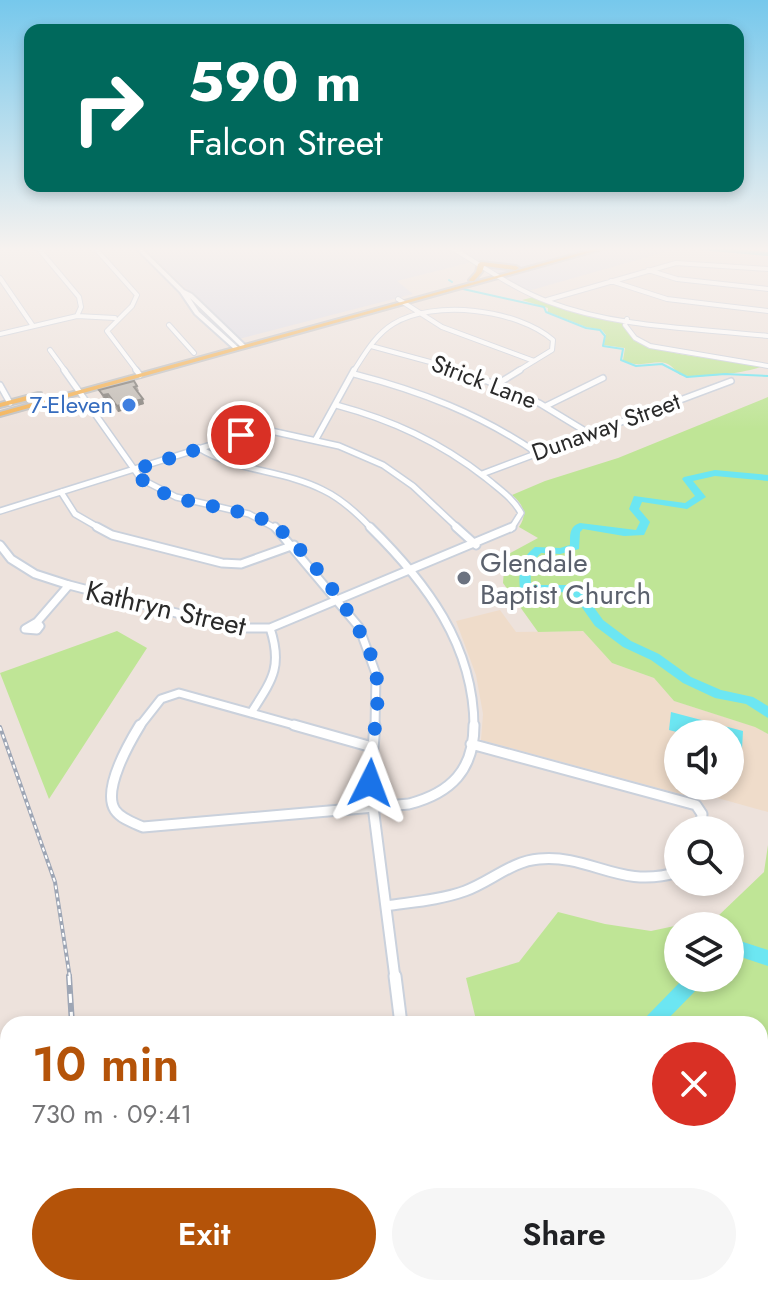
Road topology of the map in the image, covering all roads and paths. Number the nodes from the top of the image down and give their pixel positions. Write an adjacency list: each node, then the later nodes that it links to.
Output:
1 (21, 308): 17 (street)
2 (80, 308): 13 (street)
3 (128, 308): 14 (street)
4 (194, 308): 11 (street)
5 (373, 308): 20 (main road)
6 (412, 308): 12 (street)
7 (571, 308): 15 (street)
8 (747, 308): 10 (street)
9 (207, 310): 11 (street); 20 (street)
10 (768, 311)
11 (197, 313): 20 (street)
12 (421, 315): 21 (street); 24 (street); 24 (street)
13 (77, 316): 14 (street); 17 (street)
14 (115, 318): 26 (street)
15 (627, 319): 19 (street); 25 (street)
16 (169, 325): 23 (street)
17 (33, 326): 18 (street)
18 (0, 334)
19 (768, 336)
20 (237, 345): 23 (main road); 26 (main road)
21 (371, 346): 27 (street); 30 (street, Strick Lane)
22 (50, 350): 32 (street)
23 (194, 353): 26 (main road)
24 (534, 361): 30 (street)
25 (767, 367)
26 (138, 372): 32 (main road)
27 (354, 374): 34 (street); 43 (street)
28 (603, 378): 36 (street)
29 (731, 381): 40 (street, Dunaway Street)
30 (499, 383): 36 (street, Strick Lane)
31 (0, 385): 35 (street)
32 (76, 389): 35 (main road); 44 (street)
33 (0, 405): 35 (main road)
34 (336, 405): 41 (street); 45 (street)
35 (12, 406): 38 (main road)
36 (546, 406): 40 (street, Strick Lane)
37 (242, 407): 39 (street)
38 (0, 414)
39 (262, 429): 41 (street); 42 (street)
40 (590, 434): 43 (street, Dunaway Street)
41 (316, 439): 50 (street)
42 (199, 448): 44 (street); 51 (street)
43 (537, 453): 45 (street, Dunaway Street)
44 (134, 470): 46 (street); 49 (street)
45 (482, 474): 50 (street, Kathryn Street)
46 (61, 492): 47 (street); 49 (street)
47 (0, 511)
48 (0, 545): 52 (street, Kathryn Street)
49 (294, 545): 53 (street)
50 (476, 545): 51 (street, Kathryn Street)
51 (410, 571): 53 (street, Kathryn Street); 57 (street)
52 (69, 585): 54 (street); 55 (street, Kathryn Street)
53 (340, 600): 55 (street, Kathryn Street); 58 (street)
54 (37, 622)
55 (270, 628): 56 (street)
56 (251, 713): 58 (street); 59 (street)
57 (471, 744): 59 (street); 60 (street)
58 (372, 747): 59 (street)
59 (372, 806): 62 (street)
60 (700, 816)
61 (664, 877): 62 (street)
62 (386, 906): 63 (street)
63 (400, 1016)

